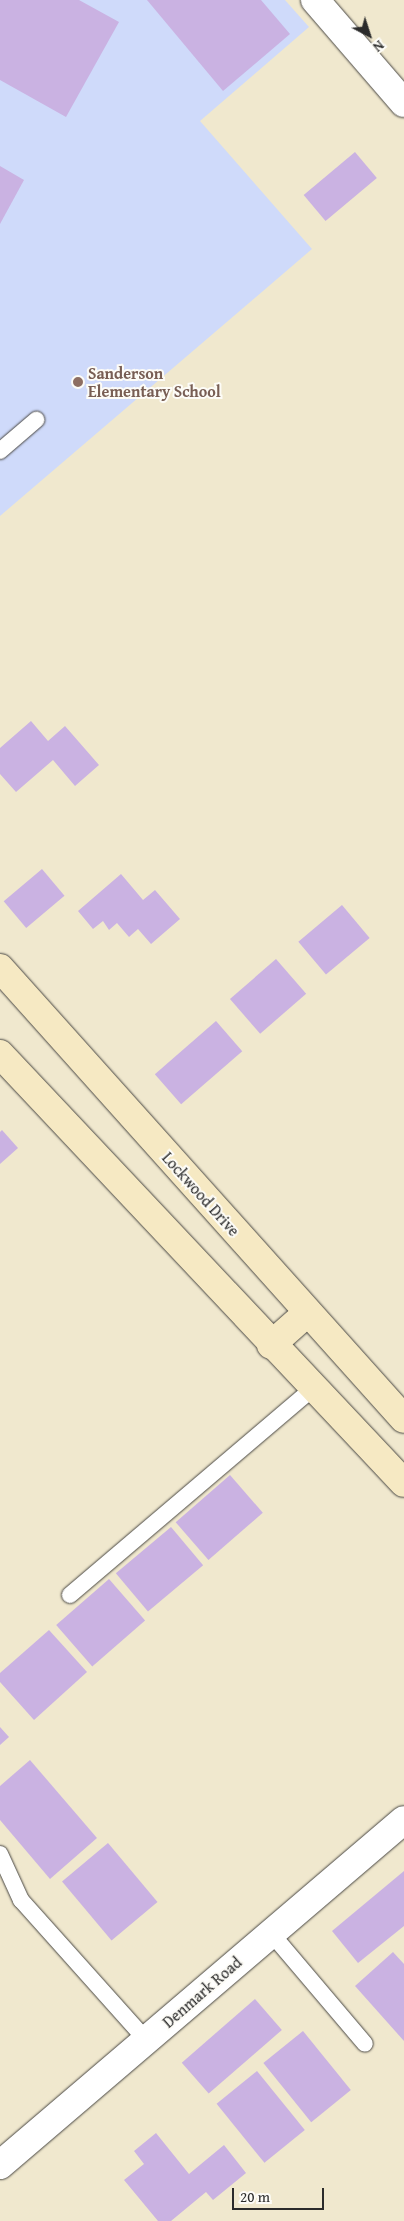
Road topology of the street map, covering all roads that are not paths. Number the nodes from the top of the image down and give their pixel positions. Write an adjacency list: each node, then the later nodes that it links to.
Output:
1 (315, 0): 2 (street)
2 (404, 103)
3 (36, 420): 4 (lane)
4 (0, 451)
5 (0, 968): 7 (main road, Lockwood Drive)
6 (0, 1054): 8 (main road)
7 (307, 1313): 8 (main road); 10 (main road, Lockwood Drive)
8 (271, 1345): 9 (main road)
9 (313, 1388): 11 (main road); 12 (lane)
10 (404, 1418)
11 (404, 1484)
12 (70, 1595)
13 (404, 1820): 15 (street, Denmark Road)
14 (0, 1854): 16 (lane)
15 (271, 1933): 16 (street, Denmark Road); 17 (lane)
16 (146, 2040): 18 (street, Denmark Road)
17 (365, 2044)
18 (0, 2165)

